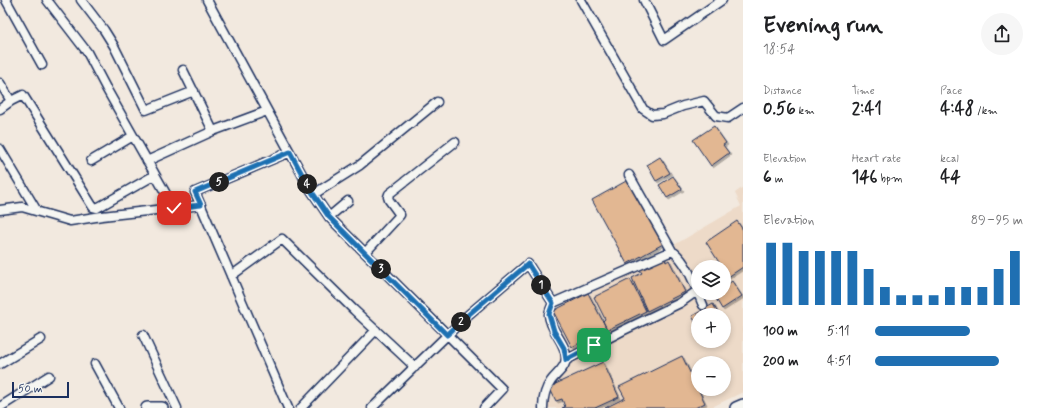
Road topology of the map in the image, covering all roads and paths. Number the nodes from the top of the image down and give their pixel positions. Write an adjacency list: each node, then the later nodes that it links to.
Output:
1 (6, 0): 8 (street)
2 (47, 0): 18 (street)
3 (80, 0): 11 (street)
4 (206, 0): 16 (street)
5 (581, 0): 14 (street)
6 (644, 0): 7 (street)
7 (722, 0)
8 (42, 65)
9 (183, 70): 11 (street)
10 (0, 83): 12 (street)
11 (194, 91): 17 (street)
12 (12, 101): 15 (street); 24 (street)
13 (437, 102): 26 (street)
14 (743, 108)
15 (0, 109)
16 (267, 111): 17 (street); 21 (street)
17 (213, 131): 23 (street)
18 (133, 136): 22 (street); 23 (street)
19 (455, 142): 34 (street)
20 (0, 150): 31 (street)
21 (290, 152): 26 (street); 28 (street)
22 (91, 161)
23 (147, 161): 24 (street)
24 (156, 175): 29 (street)
25 (629, 176): 33 (street)
26 (314, 194): 32 (street)
27 (348, 201): 32 (street)
28 (201, 205): 29 (street); 35 (street)
29 (174, 208): 31 (street)
30 (0, 210): 31 (street)
31 (37, 211)
32 (329, 217): 34 (street)
33 (672, 251): 36 (street); 39 (street)
34 (365, 252): 43 (street)
35 (231, 276): 41 (street); 56 (street)
36 (691, 278)
37 (691, 295): 45 (street)
38 (701, 300): 40 (street)
39 (553, 303): 43 (street); 45 (street)
40 (703, 305)
41 (376, 330): 48 (street); 57 (street)
42 (143, 335): 55 (street)
43 (447, 335): 48 (street); 59 (street)
44 (41, 340): 46 (street)
45 (566, 360): 60 (street)
46 (0, 364)
47 (94, 364): 52 (street)
48 (415, 367): 58 (street)
49 (49, 376): 51 (street)
50 (743, 405): 61 (main road)
51 (0, 407)
52 (119, 408)
53 (147, 408): 54 (main road)
54 (162, 408)
55 (177, 408)
56 (288, 408)
57 (301, 408)
58 (372, 408)
59 (484, 408)
60 (542, 408)
61 (736, 408)

